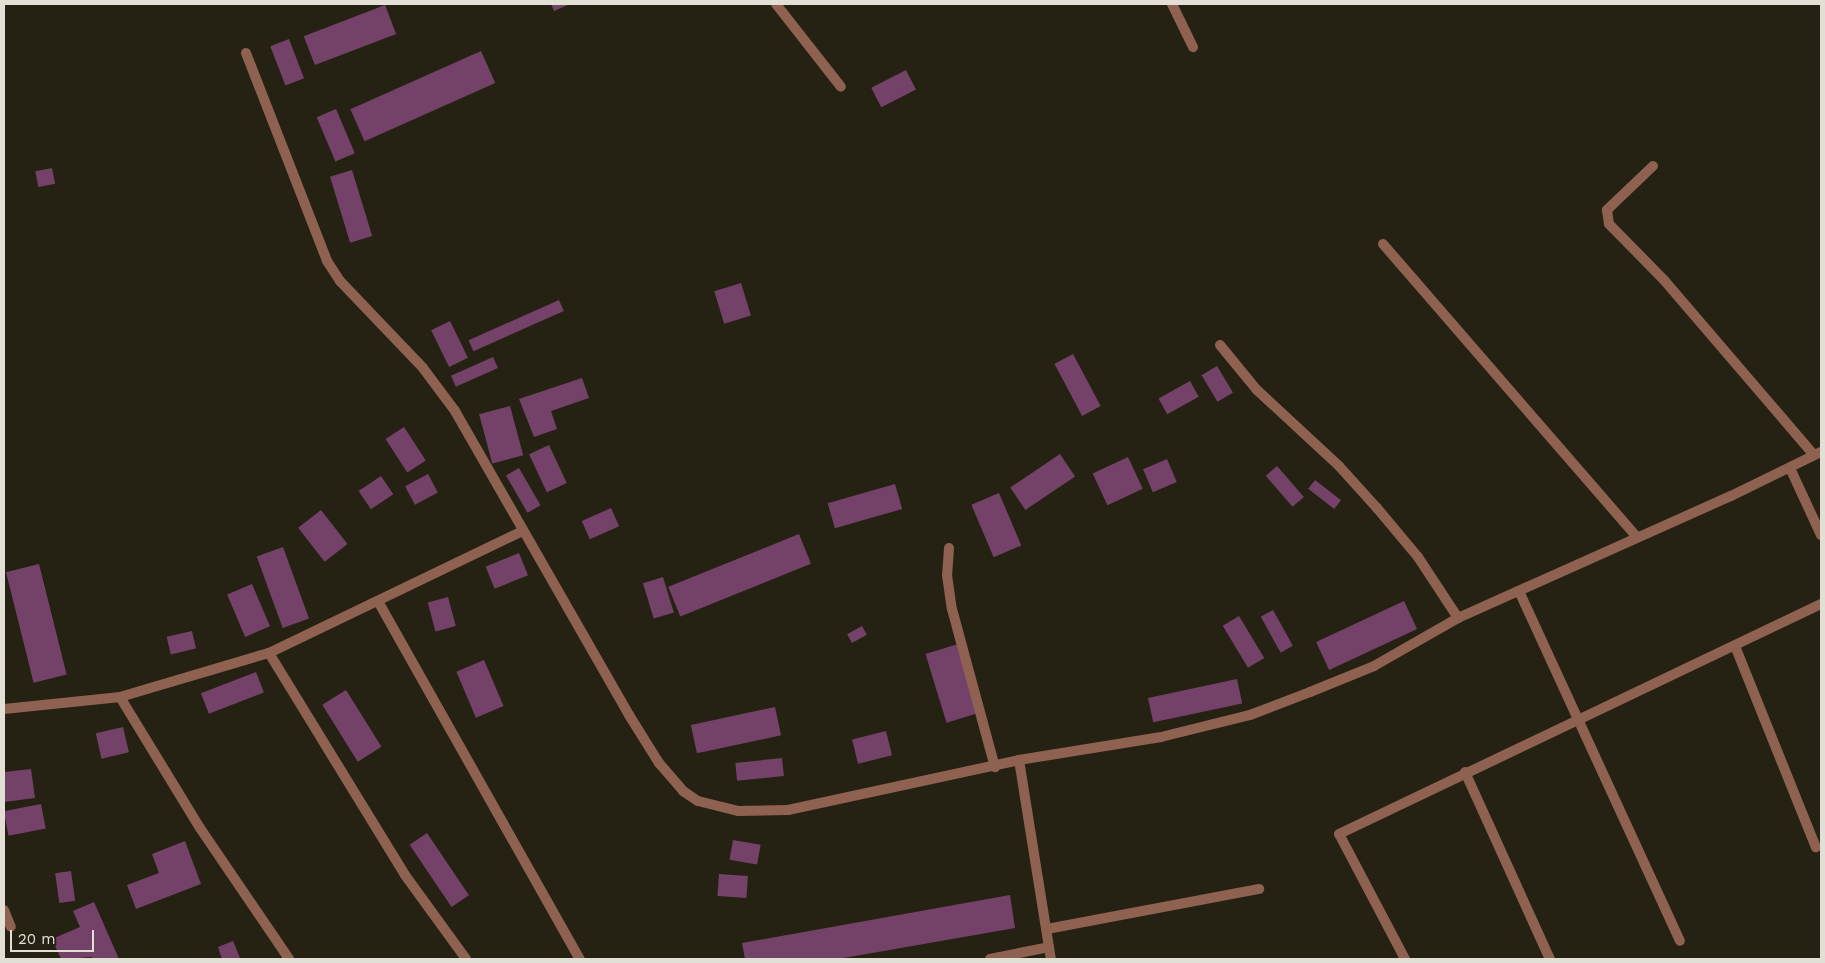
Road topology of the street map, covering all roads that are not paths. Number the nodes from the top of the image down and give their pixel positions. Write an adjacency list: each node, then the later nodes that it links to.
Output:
1 (776, 4): 5 (street)
2 (1172, 4): 3 (street)
3 (1193, 46)
4 (246, 53): 11 (street)
5 (841, 87)
6 (1653, 166): 9 (street)
7 (1383, 244): 13 (street)
8 (1220, 345): 18 (street)
9 (1818, 454): 10 (street)
10 (1790, 468): 12 (street); 13 (street)
11 (522, 531): 16 (street); 25 (street)
12 (1821, 535)
13 (1636, 536): 15 (street)
14 (949, 548): 25 (street)
15 (1519, 591): 18 (street); 23 (street)
16 (379, 603): 20 (street); 36 (street)
17 (1821, 604): 19 (street)
18 (1458, 618): 24 (street)
19 (1734, 646): 23 (street); 27 (street)
20 (269, 653): 21 (street); 35 (street)
21 (120, 697): 22 (street); 34 (street)
22 (4, 709)
23 (1579, 721): 26 (street); 32 (street)
24 (1019, 760): 25 (street); 31 (street)
25 (995, 767)
26 (1465, 772): 39 (street); 40 (street)
27 (1816, 847)
28 (1259, 889): 31 (street)
29 (4, 910): 30 (street)
30 (11, 927)
31 (1047, 929): 33 (street)
32 (1680, 941)
33 (1049, 947): 37 (street); 38 (street)
34 (289, 959)
35 (466, 959)
36 (580, 959)
37 (990, 959)
38 (1051, 959)
39 (1405, 959)
40 (1550, 959)

